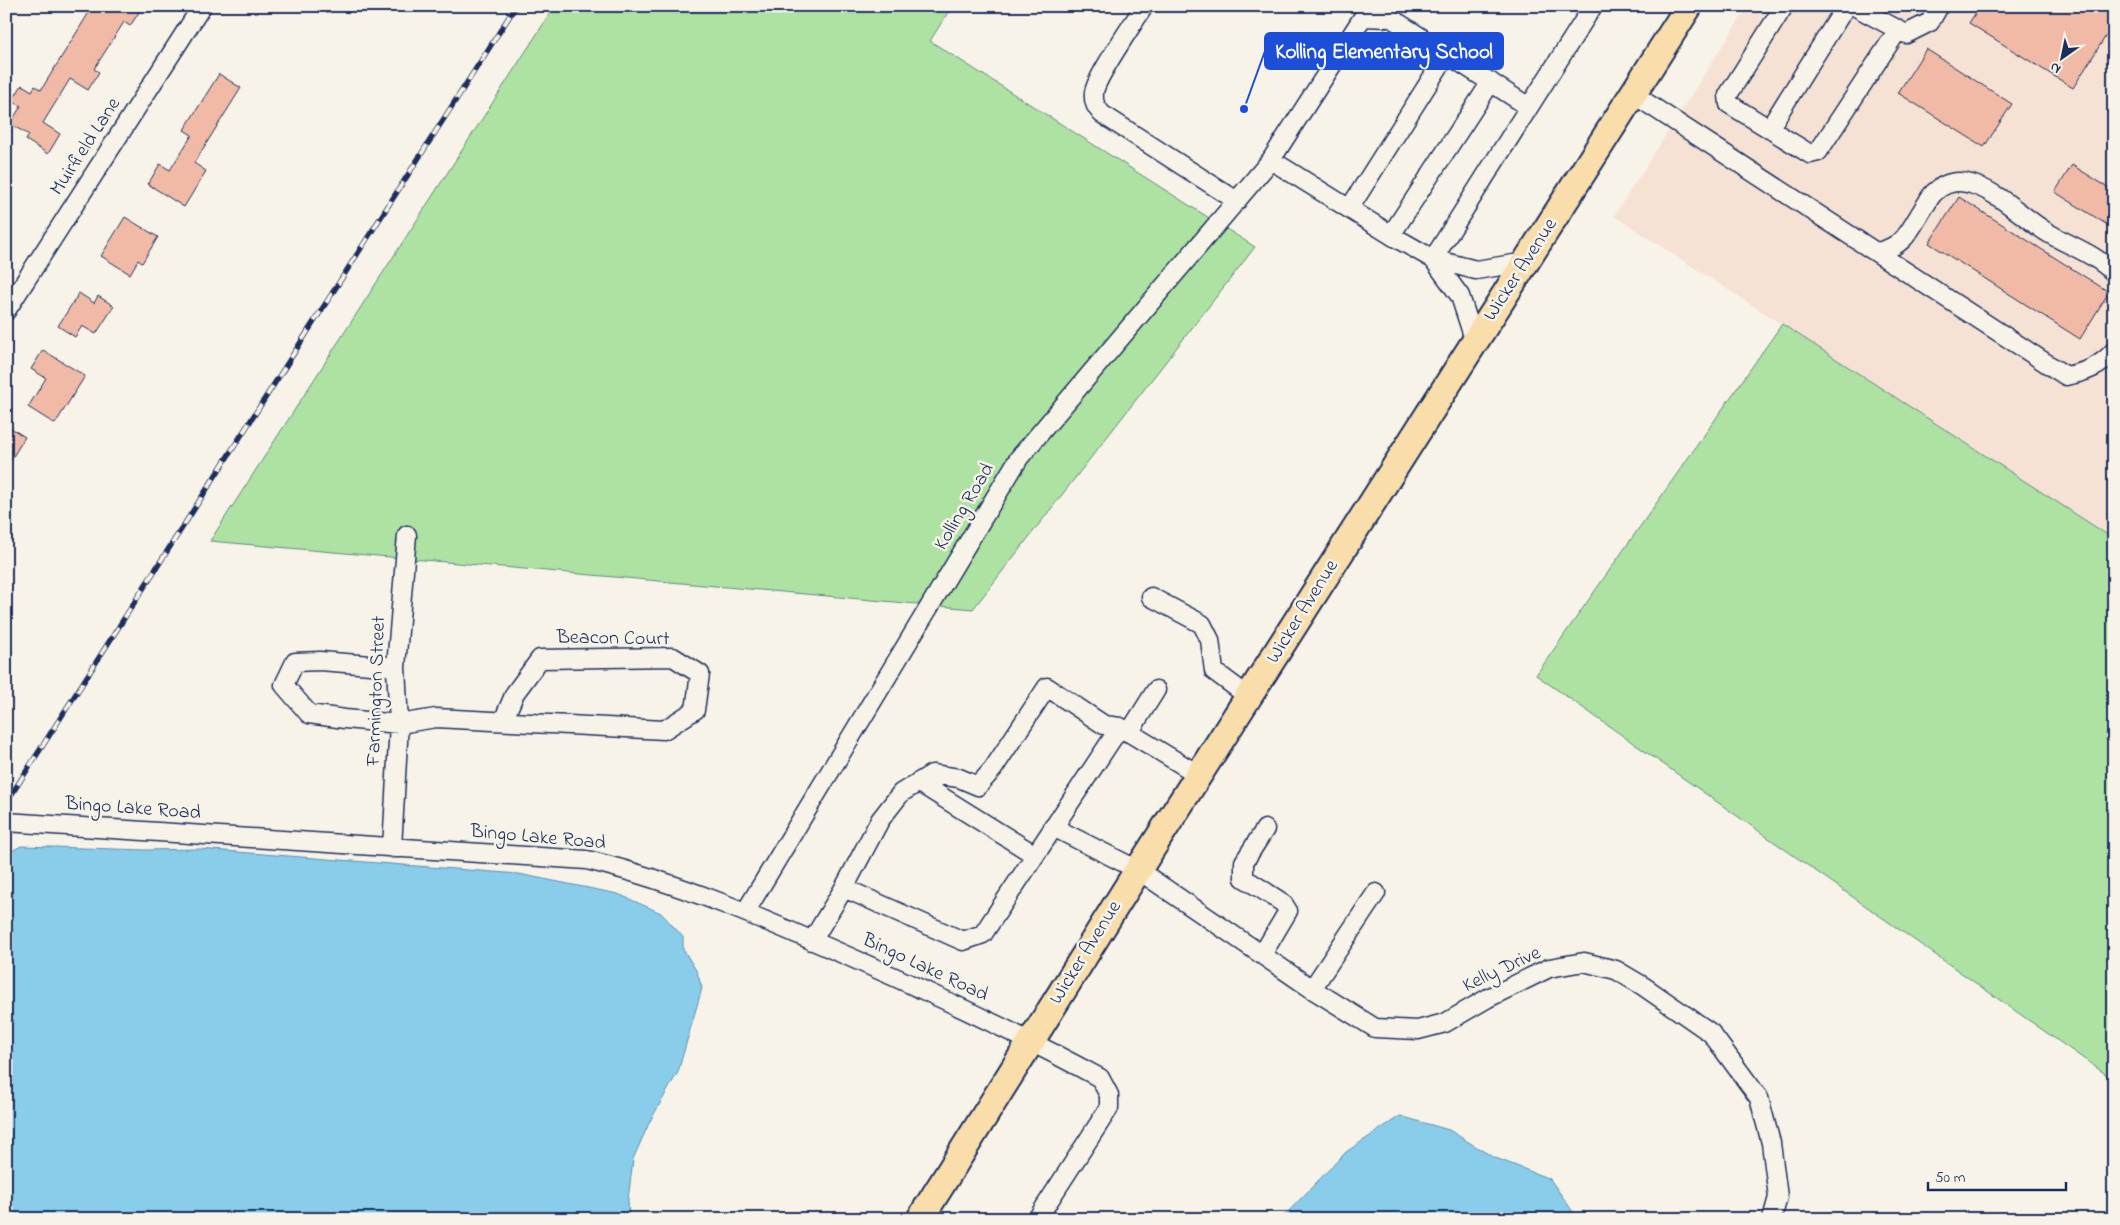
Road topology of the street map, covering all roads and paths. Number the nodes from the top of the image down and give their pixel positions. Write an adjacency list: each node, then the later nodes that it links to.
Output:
1 (202, 6): 23 (street, Muirfield Lane)
2 (1144, 6): 16 (street)
3 (1593, 6): 13 (street)
4 (1689, 6): 12 (highway, Wicker Avenue)
5 (1784, 6): 14 (street)
6 (1846, 6): 14 (street)
7 (1854, 6): 9 (street)
8 (1939, 6): 9 (street)
9 (1898, 30): 14 (street)
10 (1447, 54): 11 (street); 15 (street, Kolling Road); 17 (street)
11 (1491, 82): 13 (street); 18 (street)
12 (1633, 94): 19 (street); 21 (highway, Wicker Avenue)
13 (1529, 107): 20 (street)
14 (1769, 129)
15 (1271, 160): 16 (street, Kolling Road); 17 (street)
16 (1237, 200): 44 (street, Kolling Road)
17 (1349, 209): 18 (street)
18 (1391, 235): 20 (street)
19 (1878, 252): 22 (street); 25 (street)
20 (1433, 259): 21 (street); 24 (street)
21 (1526, 262): 24 (highway, Wicker Avenue)
22 (2114, 273)
23 (6, 311)
24 (1475, 342): 30 (highway, Wicker Avenue)
25 (2114, 351)
26 (406, 535): 28 (street, Farmington Street)
27 (1151, 597): 30 (street)
28 (396, 667): 32 (street, Farmington Street); 32 (street, Beacon Court)
29 (1156, 690): 33 (street)
30 (1249, 698): 34 (highway, Wicker Avenue)
31 (503, 721): 31 (street, Beacon Court); 32 (street, Beacon Court)
32 (399, 724): 39 (street, Farmington Street)
33 (1125, 730): 34 (street); 35 (street); 37 (street)
34 (1199, 775): 41 (highway, Wicker Avenue)
35 (918, 782): 40 (street); 42 (street)
36 (6, 822): 39 (street, Bingo Lake Road)
37 (1053, 827): 40 (street); 41 (street, Kelly Drive)
38 (1265, 829): 46 (street)
39 (392, 848): 44 (street, Bingo Lake Road)
40 (1035, 854): 42 (street)
41 (1138, 870): 46 (street, Kelly Drive); 48 (highway, Wicker Avenue)
42 (844, 888): 45 (street)
43 (1376, 893): 47 (street)
44 (746, 911): 45 (street, Bingo Lake Road)
45 (812, 940): 48 (street, Bingo Lake Road)
46 (1262, 955): 47 (street, Kelly Drive)
47 (1312, 989): 51 (street, Kelly Drive)
48 (1030, 1041): 49 (highway, Wicker Avenue); 50 (street, Bingo Lake Road)
49 (920, 1219)
50 (1037, 1219)
51 (1772, 1219)

